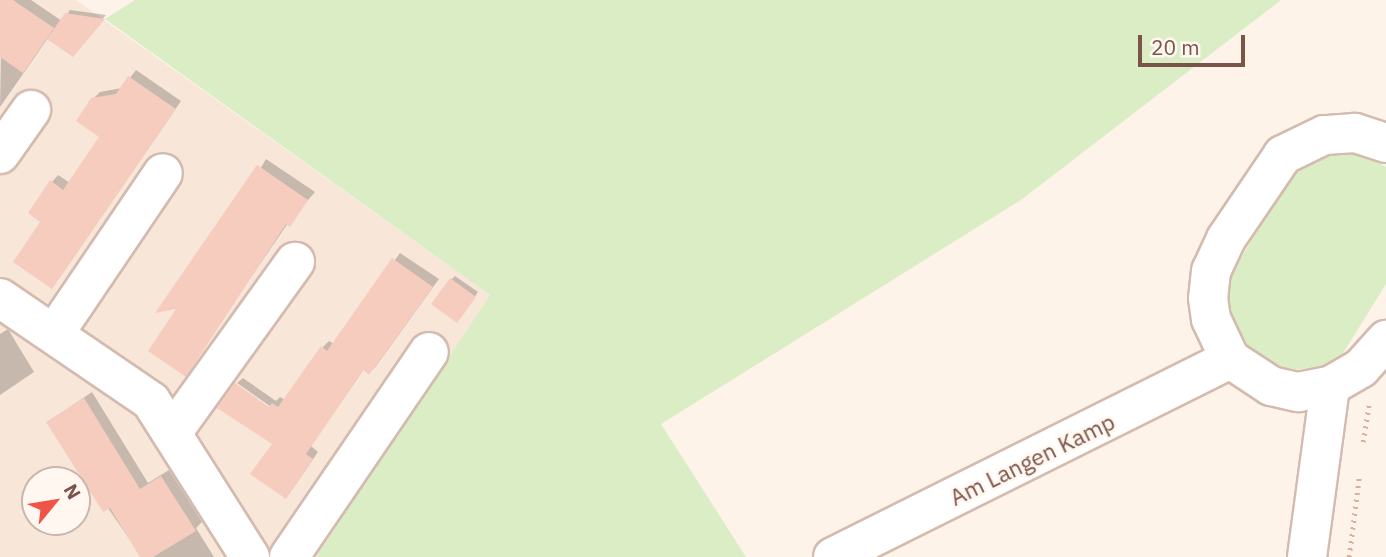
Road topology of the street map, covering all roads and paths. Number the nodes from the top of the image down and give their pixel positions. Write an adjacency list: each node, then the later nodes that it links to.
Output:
1 (31, 110): 3 (street)
2 (1385, 135): 10 (street)
3 (0, 154)
4 (163, 173): 7 (street)
5 (295, 262): 13 (street)
6 (0, 298): 7 (street)
7 (54, 334): 13 (street)
8 (1386, 340): 11 (street)
9 (429, 352): 17 (street)
10 (1230, 359): 11 (street); 18 (street, Am Langen Kamp)
11 (1330, 386): 19 (street)
12 (1370, 395): 14 (path)
13 (172, 433): 16 (street)
14 (1362, 454)
15 (1360, 467): 20 (path)
16 (250, 557)
17 (289, 557)
18 (833, 557)
19 (1307, 557)
20 (1349, 557)

